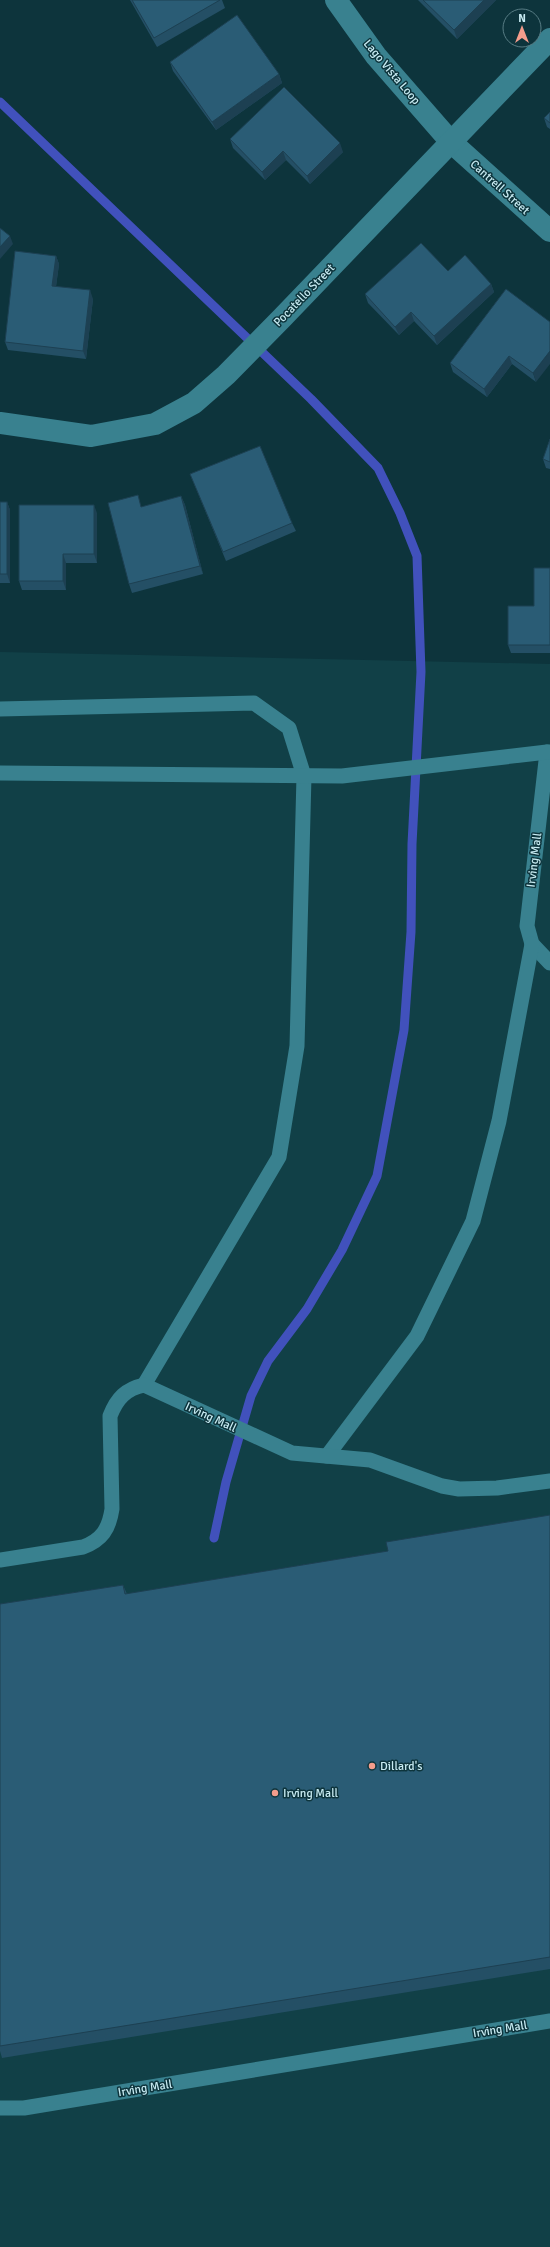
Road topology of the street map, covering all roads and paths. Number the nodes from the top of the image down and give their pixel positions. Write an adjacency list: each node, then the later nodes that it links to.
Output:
1 (336, 0): 3 (street, Lago Vista Loop)
2 (550, 39): 3 (street, Pocatello Street)
3 (451, 142): 4 (street, Cantrell Street); 5 (street, Pocatello Street)
4 (550, 231)
5 (0, 424)
6 (0, 709): 9 (lane)
7 (549, 752): 9 (lane); 10 (lane, Irving Mall)
8 (0, 773): 9 (lane)
9 (304, 776): 12 (lane)
10 (532, 944): 11 (lane, Irving Mall); 13 (lane)
11 (550, 963)
12 (144, 1385): 13 (lane, Irving Mall); 15 (lane)
13 (327, 1456): 14 (lane, Irving Mall)
14 (550, 1481)
15 (0, 1560)
16 (550, 2021): 17 (lane, Irving Mall)
17 (0, 2108)

